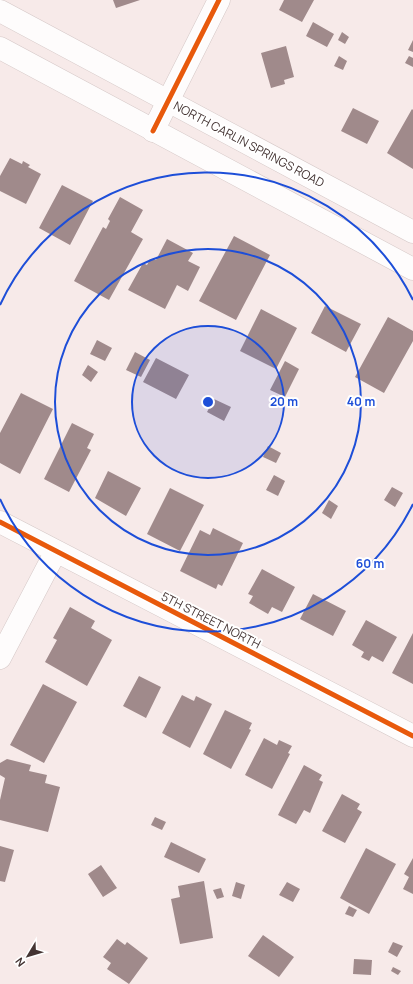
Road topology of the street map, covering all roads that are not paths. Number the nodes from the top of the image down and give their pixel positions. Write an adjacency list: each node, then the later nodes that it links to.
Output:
1 (220, 0): 4 (main road)
2 (0, 11): 4 (main road, NORTH CARLIN SPRINGS ROAD)
3 (0, 48): 5 (main road)
4 (168, 101): 5 (main road); 6 (main road, NORTH CARLIN SPRINGS ROAD)
5 (152, 130): 7 (main road)
6 (413, 232)
7 (413, 269)
8 (0, 522): 9 (main road, 5TH STREET NORTH)
9 (56, 551): 10 (main road); 11 (main road, 5TH STREET NORTH)
10 (0, 658)
11 (413, 736)

